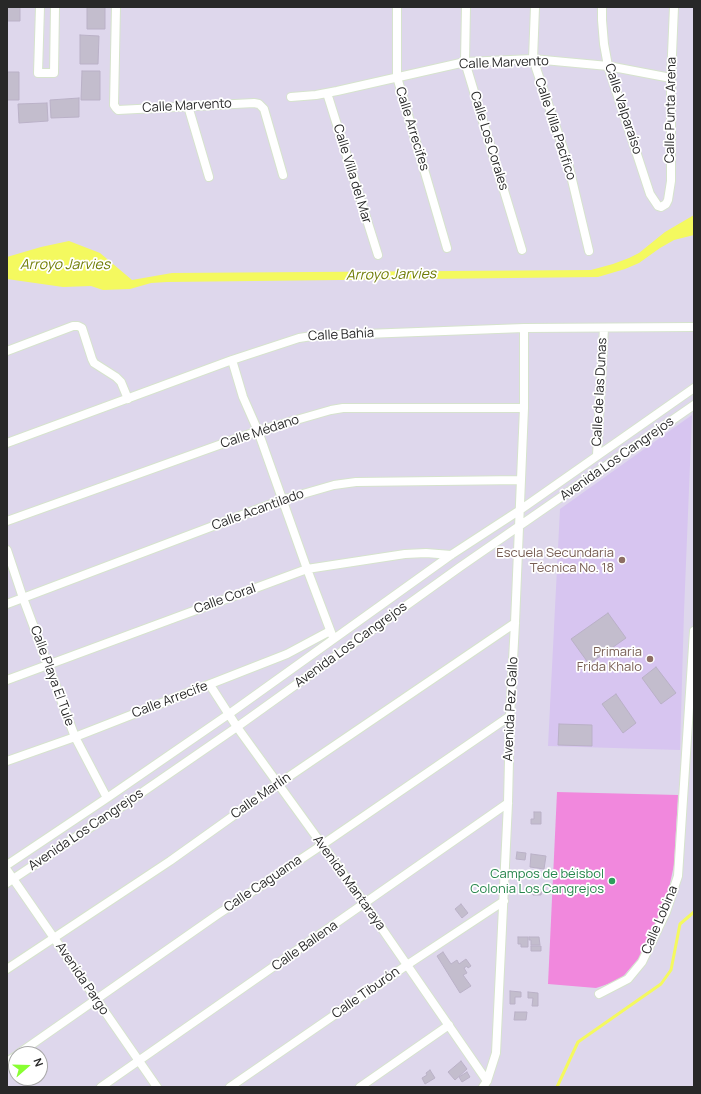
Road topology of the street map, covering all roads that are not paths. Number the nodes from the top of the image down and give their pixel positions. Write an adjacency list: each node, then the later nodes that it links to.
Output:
1 (116, 7): 16 (street, Calle Marvento)
2 (397, 7): 12 (street, Calle Arrecifes)
3 (466, 7): 10 (street, Calle Los Corales)
4 (535, 7): 9 (street, Calle Villa Pacífico)
5 (602, 7): 11 (street, Calle Valparaíso)
6 (674, 7): 13 (street, Calle Punta Arena)
7 (40, 11): 8 (street); 8 (street)
8 (55, 11)
9 (533, 60): 10 (street, Calle Marvento); 11 (street, Calle Marvento); 22 (street, Calle Villa Pacífico)
10 (465, 62): 12 (street, Calle Marvento); 21 (street, Calle Los Corales)
11 (608, 66): 13 (street, Calle Marvento); 19 (street, Calle Valparaíso)
12 (396, 77): 14 (street, Calle Marvento); 20 (street, Calle Arrecifes)
13 (671, 78): 19 (street, Calle Punta Arena)
14 (327, 93): 15 (street, Calle Marvento); 23 (street, Calle Villa del Mar)
15 (291, 97)
16 (188, 106): 17 (street, Calle Marvento); 18 (street)
17 (283, 175)
18 (209, 177)
19 (658, 206)
20 (447, 248)
21 (522, 250)
22 (589, 250)
23 (378, 255)
24 (694, 327): 26 (street, Calle Bahía)
25 (524, 328): 26 (street, Calle Bahía); 28 (street, Calle Bahía); 32 (street, Avenida Pez Gallo)
26 (604, 328): 35 (street, Calle de las Dunas)
27 (7, 350): 30 (street)
28 (232, 360): 30 (street, Calle Bahía); 33 (street)
29 (694, 388): 35 (street, Avenida Los Cangrejos)
30 (128, 398): 34 (street, Calle Bahía)
31 (694, 405): 40 (street, Avenida Los Cangrejos)
32 (524, 408): 33 (street, Calle Médano); 36 (street, Avenida Pez Gallo)
33 (258, 431): 37 (street); 39 (street, Calle Médano)
34 (7, 442)
35 (597, 455): 38 (street, Avenida Los Cangrejos)
36 (521, 480): 37 (street, Calle Acantilado); 38 (street, Avenida Pez Gallo)
37 (282, 500): 43 (street); 44 (street, Calle Acantilado)
38 (520, 510): 40 (street, Avenida Pez Gallo); 42 (street, Avenida Los Cangrejos)
39 (7, 521)
40 (519, 527): 46 (street, Avenida Pez Gallo); 55 (street, Avenida Los Cangrejos)
41 (7, 550): 44 (street, Calle Playa El Tule)
42 (451, 555): 43 (street, Calle Coral); 49 (street, Avenida Los Cangrejos)
43 (306, 569): 47 (street); 50 (street, Calle Coral)
44 (23, 598): 45 (street, Calle Acantilado); 50 (street, Calle Playa El Tule)
45 (7, 604)
46 (515, 623): 54 (street, Avenida Pez Gallo); 58 (street, Calle Marlín)
47 (330, 631): 49 (street); 52 (street, Calle Arrecife)
48 (694, 631): 70 (street, Calle Lobina)
49 (335, 639): 53 (street, Avenida Los Cangrejos)
50 (49, 665): 51 (street, Calle Coral); 56 (street, Calle Playa El Tule)
51 (7, 680)
52 (210, 685): 53 (street, Avenida Mantaraya); 56 (street, Calle Arrecife)
53 (229, 714): 55 (street, Avenida Mantaraya); 59 (street, Avenida Los Cangrejos)
54 (510, 716): 60 (street, Avenida Pez Gallo); 61 (street, Calle Caguama)
55 (237, 727): 58 (street, Avenida Mantaraya); 64 (street, Avenida Los Cangrejos)
56 (75, 737): 57 (street, Calle Arrecife); 59 (street, Calle Playa El Tule)
57 (7, 761)
58 (278, 784): 61 (street, Avenida Mantaraya); 67 (street, Calle Marlín)
59 (107, 798): 62 (street, Avenida Los Cangrejos)
60 (508, 804): 65 (street, Avenida Pez Gallo); 66 (street, Calle Ballena)
61 (322, 845): 66 (street, Avenida Mantaraya); 71 (street, Calle Caguama)
62 (7, 866)
63 (7, 870): 64 (street, Avenida Pargo)
64 (10, 881): 67 (street, Avenida Pargo)
65 (504, 901): 68 (street, Calle Tiburón); 75 (street, Avenida Pez Gallo)
66 (365, 904): 68 (street, Avenida Mantaraya); 74 (street, Calle Ballena)
67 (55, 938): 69 (street, Calle Marlín); 71 (street, Avenida Pargo)
68 (407, 965): 72 (street, Avenida Mantaraya); 78 (street, Calle Tiburón)
69 (7, 969)
70 (600, 994)
71 (95, 999): 73 (street, Calle Caguama); 74 (street, Avenida Pargo)
72 (449, 1025): 75 (street, Avenida Mantaraya); 79 (street)
73 (30, 1046)
74 (138, 1061): 76 (street, Calle Ballena); 77 (street, Avenida Pargo)
75 (484, 1085)
76 (101, 1087)
77 (157, 1087)
78 (230, 1087)
79 (360, 1087)

